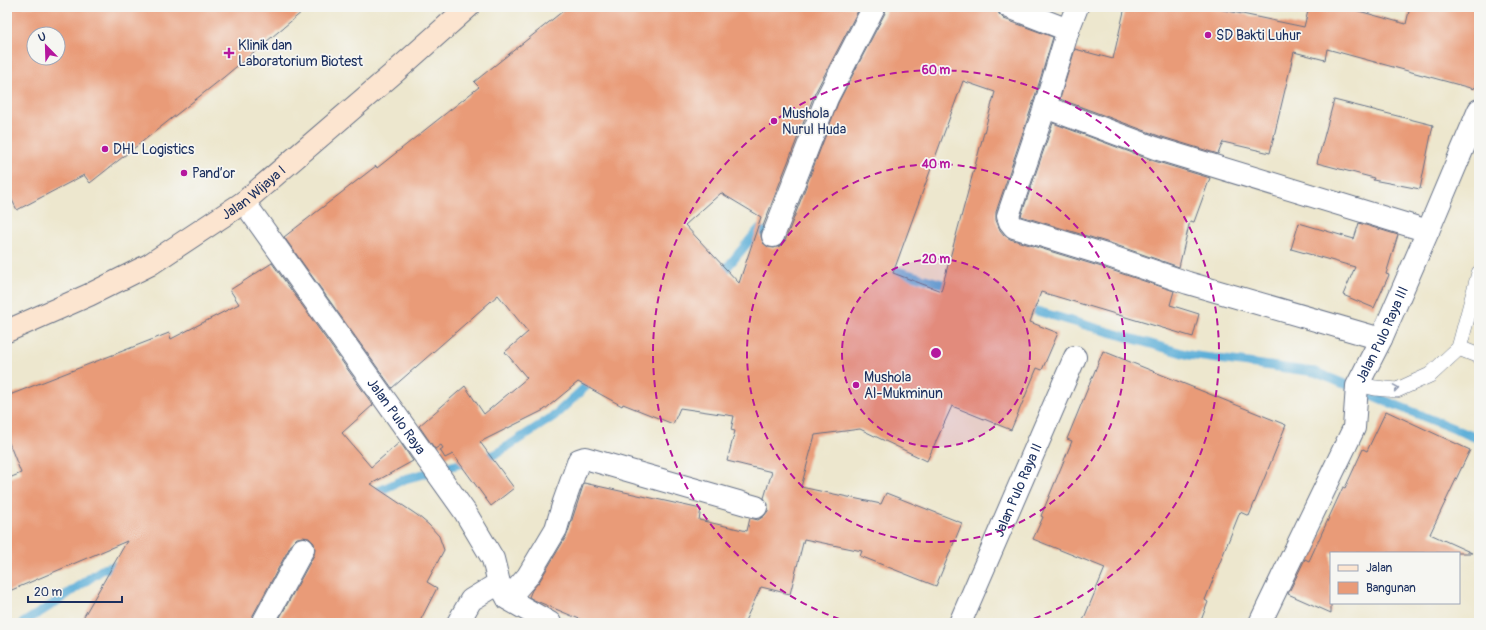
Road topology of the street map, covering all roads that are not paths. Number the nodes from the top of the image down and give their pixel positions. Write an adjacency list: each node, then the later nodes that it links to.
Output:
1 (468, 7): 8 (main road, Jalan Wijaya I)
2 (874, 7): 10 (street)
3 (1009, 7): 5 (street)
4 (1077, 7): 5 (street)
5 (1068, 30): 6 (street)
6 (1045, 106): 9 (street); 13 (street)
7 (1479, 110): 9 (street, Jalan Pulo Raya III)
8 (244, 202): 12 (main road, Jalan Wijaya I); 20 (street, Jalan Pulo Raya)
9 (1428, 231): 13 (street, Jalan Pulo Raya III)
10 (773, 236)
11 (1479, 272): 14 (lane)
12 (7, 331)
13 (1381, 339): 17 (street, Jalan Pulo Raya III)
14 (1460, 348): 15 (lane); 17 (lane, one-way to 14)
15 (1479, 356)
16 (1075, 357): 24 (street, Jalan Pulo Raya II)
17 (1358, 385): 25 (street, Jalan Pulo Raya III)
18 (756, 506): 20 (street)
19 (303, 549): 21 (street)
20 (504, 591): 22 (street); 23 (street)
21 (263, 623)
22 (458, 623)
23 (550, 623)
24 (960, 623)
25 (1260, 623)

